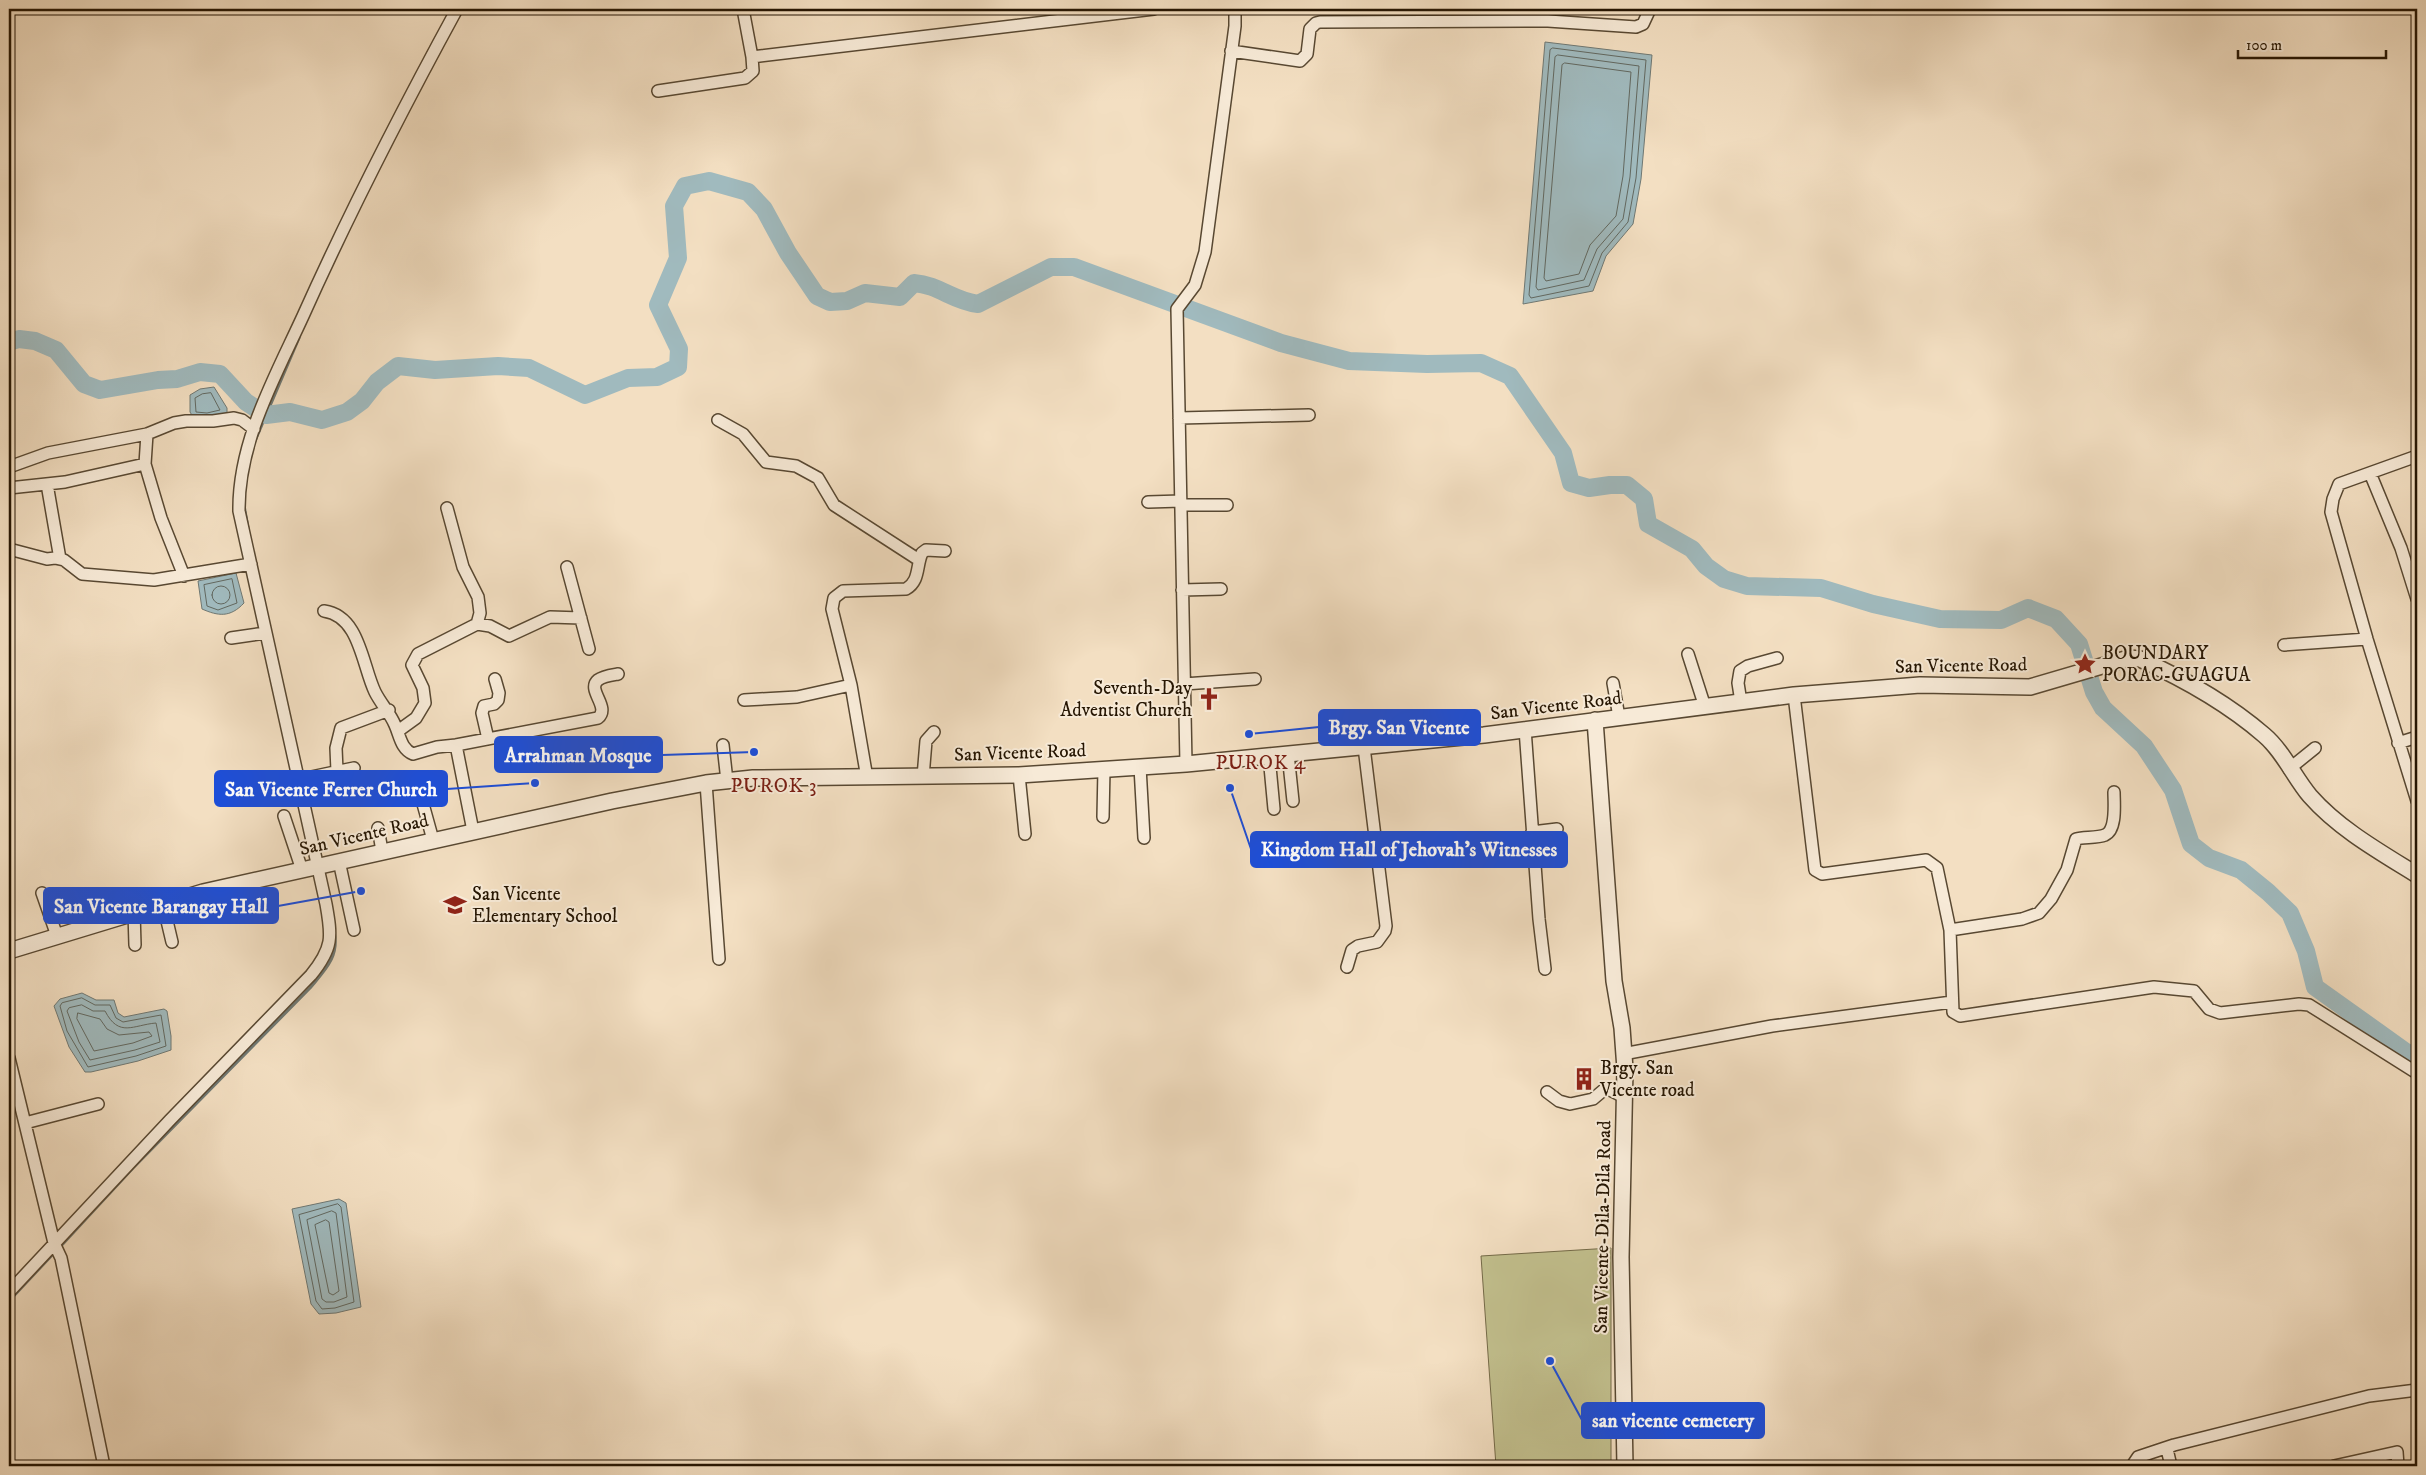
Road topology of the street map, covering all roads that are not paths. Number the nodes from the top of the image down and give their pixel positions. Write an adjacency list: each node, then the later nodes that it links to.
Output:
1 (457, 9): 12 (street)
2 (743, 9): 7 (street)
3 (1154, 9): 7 (street)
4 (1235, 9): 6 (street)
5 (1650, 9): 6 (street)
6 (1232, 51): 10 (street)
7 (752, 57): 8 (street)
8 (658, 91)
9 (1309, 415): 10 (street)
10 (1179, 418): 21 (street)
11 (718, 420): 27 (street)
12 (254, 429): 13 (street); 28 (street)
13 (147, 434): 15 (street); 16 (street)
14 (2417, 456): 17 (street)
15 (145, 464): 18 (street); 30 (street)
16 (9, 467)
17 (2370, 473): 33 (street); 39 (street)
18 (47, 484): 19 (street); 26 (street)
19 (9, 488)
20 (1148, 502): 21 (street)
21 (1181, 503): 22 (street); 32 (street)
22 (1227, 505)
23 (447, 508): 36 (street)
24 (9, 549): 26 (street)
25 (945, 550): 27 (street)
26 (60, 559): 30 (street)
27 (919, 560): 49 (street)
28 (251, 564): 30 (street); 37 (street)
29 (567, 567): 35 (street)
30 (184, 576)
31 (1221, 588): 32 (street)
32 (1182, 590): 48 (street)
33 (2417, 599)
34 (324, 611): 54 (street)
35 (581, 618): 36 (street); 41 (street)
36 (477, 624): 58 (street)
37 (265, 634): 38 (street); 78 (street)
38 (231, 638)
39 (2367, 638): 40 (street); 62 (street)
40 (2284, 645)
41 (589, 649)
42 (1688, 654): 53 (street)
43 (1777, 658): 52 (street)
44 (618, 674): 61 (street)
45 (495, 679): 61 (street)
46 (1255, 679): 48 (street)
47 (1613, 683): 55 (street)
48 (1184, 684): 69 (street)
49 (851, 685): 51 (street); 77 (street)
50 (1794, 695): 52 (street, San Vicente Road); 73 (street, San Vicente Road); 103 (street)
51 (744, 700)
52 (1742, 702): 53 (street, San Vicente Road)
53 (1705, 707): 55 (street, San Vicente Road)
54 (388, 710): 58 (street); 74 (street)
55 (1619, 718): 56 (street, San Vicente Road)
56 (1595, 720): 57 (street, San Vicente Road); 112 (street, San Vicente-Dila-Dila Road)
57 (1525, 729): 65 (street, San Vicente Road); 91 (street)
58 (398, 730): 63 (street)
59 (934, 732): 76 (street)
60 (2417, 737): 62 (street)
61 (488, 739): 63 (street)
62 (2398, 743): 83 (street)
63 (456, 745): 90 (street)
64 (723, 745): 79 (street)
65 (1364, 747): 67 (street, San Vicente Road); 109 (street)
66 (2314, 748): 73 (street)
67 (1288, 754): 68 (street, San Vicente Road); 82 (street)
68 (1269, 756): 69 (street, San Vicente Road); 85 (street)
69 (1186, 764): 70 (street, San Vicente Road)
70 (1140, 767): 72 (street, San Vicente Road); 93 (street)
71 (354, 768): 74 (street)
72 (1104, 769): 75 (street, San Vicente Road); 87 (street)
73 (2289, 769): 98 (street, San Vicente Road)
74 (337, 771): 78 (street)
75 (1019, 775): 76 (street, San Vicente Road); 92 (street)
76 (923, 777): 77 (street, San Vicente Road)
77 (866, 778): 79 (street, San Vicente Road)
78 (297, 780): 97 (street)
79 (727, 781): 80 (street, San Vicente Road)
80 (706, 783): 90 (street, San Vicente Road); 108 (street)
81 (2114, 792): 103 (street)
82 (1292, 801)
83 (2417, 801)
84 (423, 804): 94 (street)
85 (1274, 809)
86 (284, 816): 97 (street)
87 (1103, 817)
88 (378, 828): 95 (street)
89 (1557, 829): 91 (street)
90 (473, 831): 94 (street, San Vicente Road)
91 (1532, 832): 110 (street)
92 (1025, 834)
93 (1144, 838)
94 (433, 840): 95 (street, San Vicente Road)
95 (382, 851): 96 (street, San Vicente Road)
96 (339, 861): 97 (street, San Vicente Road); 102 (street)
97 (309, 868): 100 (street, San Vicente Road); 119 (street)
98 (2417, 875)
99 (42, 894): 104 (street)
100 (163, 904): 101 (street, San Vicente Road); 105 (street)
101 (134, 912): 104 (street, San Vicente Road); 106 (street)
102 (354, 930)
103 (1950, 930): 111 (street)
104 (58, 936): 107 (street, San Vicente Road)
105 (172, 942)
106 (135, 945)
107 (9, 952)
108 (719, 959)
109 (1347, 967)
110 (1545, 969)
111 (1952, 1002): 112 (street); 114 (street)
112 (1623, 1054): 116 (street, San Vicente-Dila-Dila Road)
113 (9, 1058): 118 (street)
114 (2417, 1073)
115 (1547, 1092): 116 (street)
116 (1624, 1097): 124 (street, San Vicente-Dila-Dila Road)
117 (98, 1104): 118 (street)
118 (25, 1123): 119 (street)
119 (54, 1242): 120 (street); 123 (street)
120 (9, 1292)
121 (2417, 1390): 122 (street)
122 (2167, 1449): 125 (street); 126 (street)
123 (104, 1466)
124 (1625, 1466)
125 (2132, 1466)
126 (2171, 1466)
127 (2334, 1466): 128 (street)
128 (2398, 1466)

